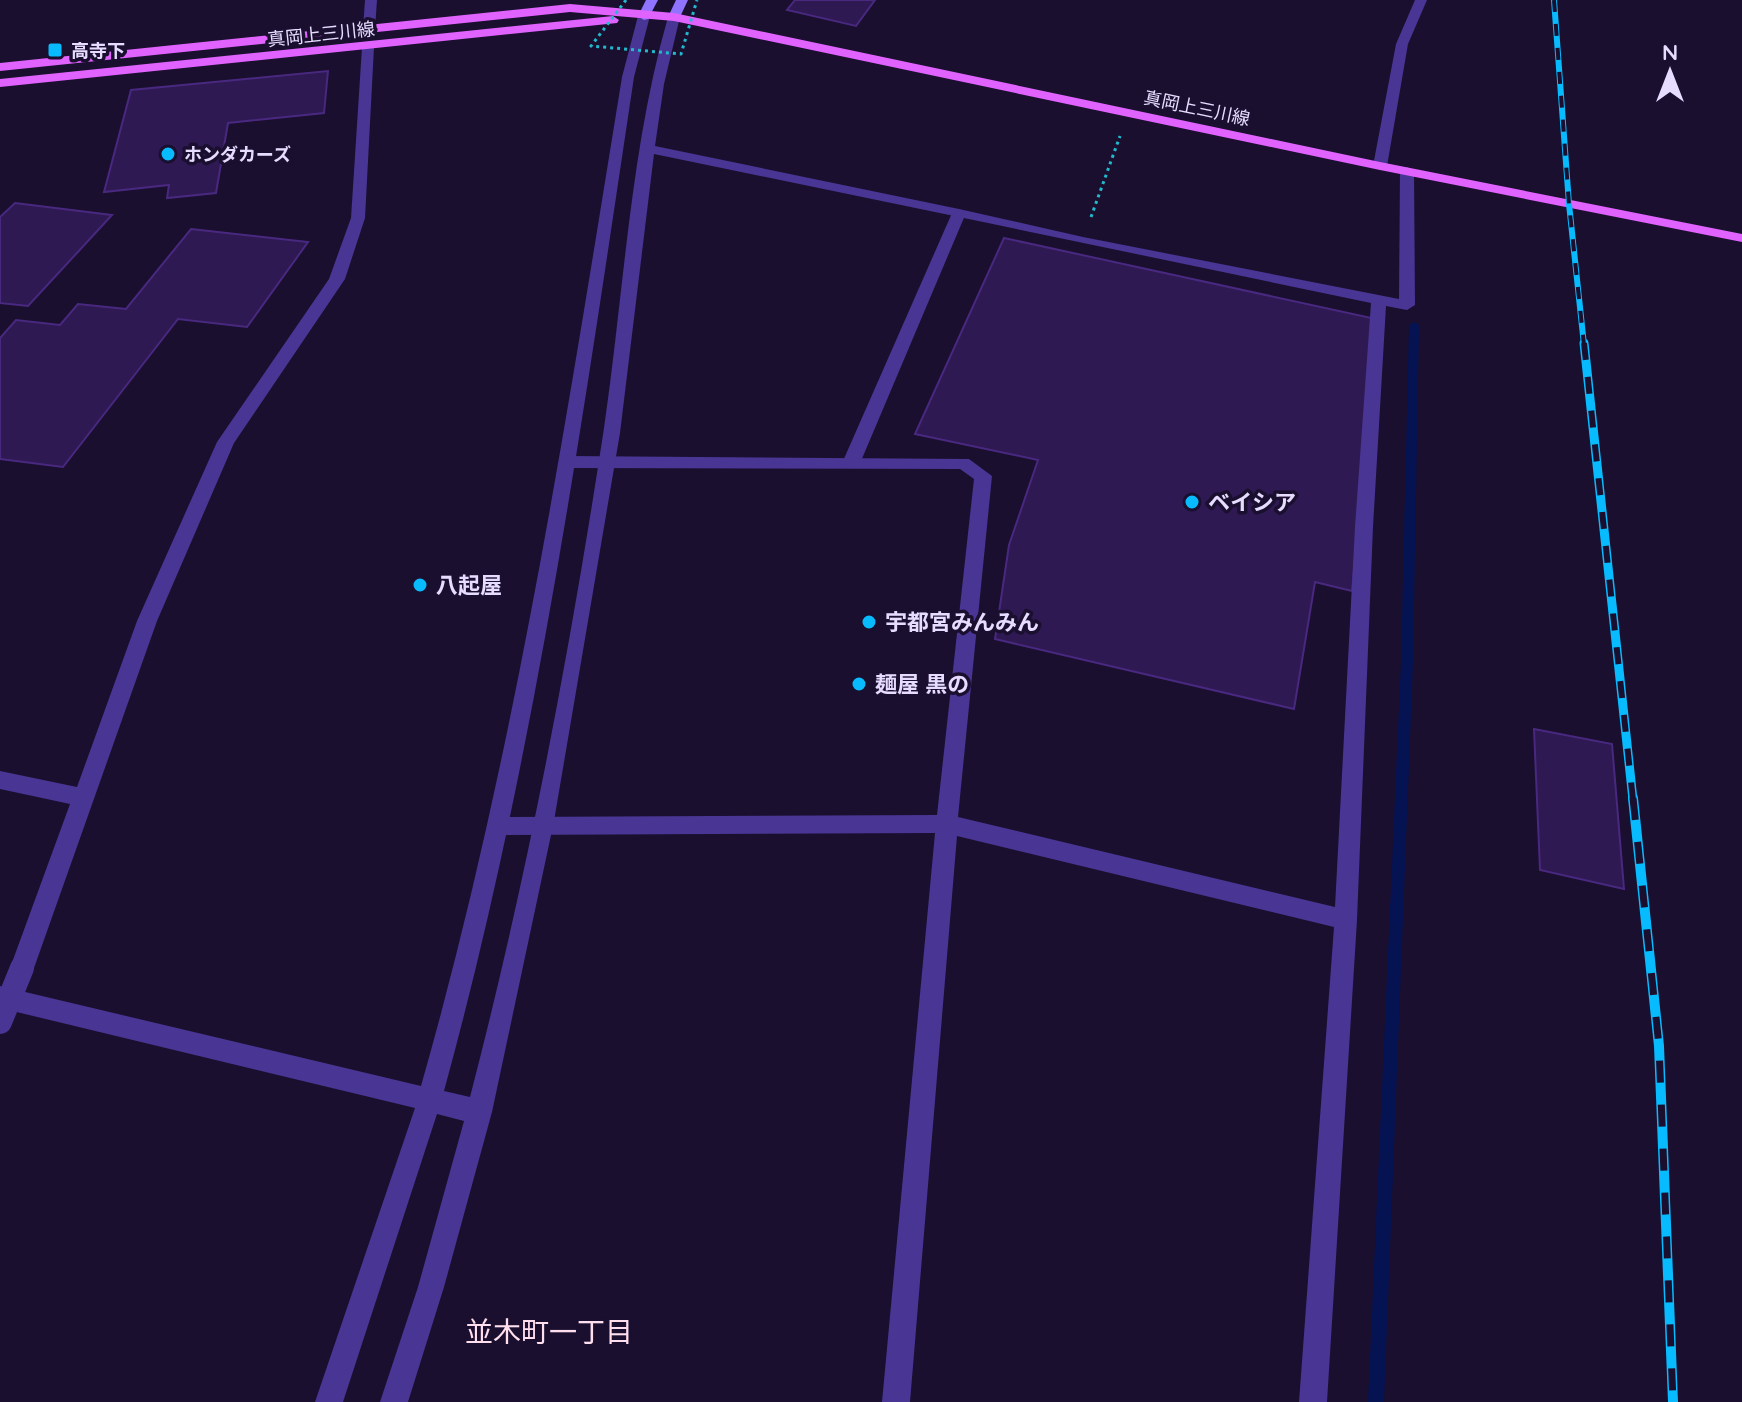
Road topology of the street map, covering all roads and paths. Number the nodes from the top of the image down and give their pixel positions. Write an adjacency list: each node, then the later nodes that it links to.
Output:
1 (371, 0): 9 (street)
2 (626, 0): 11 (path, bridge)
3 (652, 0): 7 (main road)
4 (682, 0): 8 (main road)
5 (697, 0): 11 (path, bridge)
6 (1421, 0): 17 (street)
7 (644, 16): 8 (main road, 真岡上三川線); 9 (main road, 真岡上三川線); 24 (street)
8 (674, 17): 15 (main road, 真岡上三川線); 16 (street)
9 (369, 38): 13 (main road, 真岡上三川線); 14 (main road, 真岡上三川線); 27 (street)
10 (582, 45): 11 (path)
11 (591, 46): 12 (path)
12 (597, 53)
13 (0, 67)
14 (0, 83)
15 (1128, 112): 17 (main road, 真岡上三川線); 21 (path)
16 (647, 149): 19 (street); 25 (street)
17 (1380, 166): 18 (main road, 真岡上三川線)
18 (1407, 171): 20 (main road, 真岡上三川線); 22 (street)
19 (959, 213): 21 (street); 23 (street)
20 (1742, 238)
21 (1083, 241): 22 (street)
22 (1379, 299): 31 (street)
23 (852, 461): 25 (street); 28 (street)
24 (568, 462): 25 (street); 29 (street)
25 (607, 462): 30 (street)
26 (0, 780): 27 (street)
27 (83, 798): 33 (street, bridge)
28 (947, 824): 30 (street); 31 (street); 38 (street)
29 (499, 826): 30 (street); 34 (street)
30 (544, 827): 35 (street)
31 (1346, 920): 39 (street)
32 (0, 997): 34 (street)
33 (0, 1022)
34 (429, 1102): 35 (street); 36 (street)
35 (480, 1112): 37 (street)
36 (329, 1402)
37 (394, 1402)
38 (896, 1402)
39 (1313, 1402)

